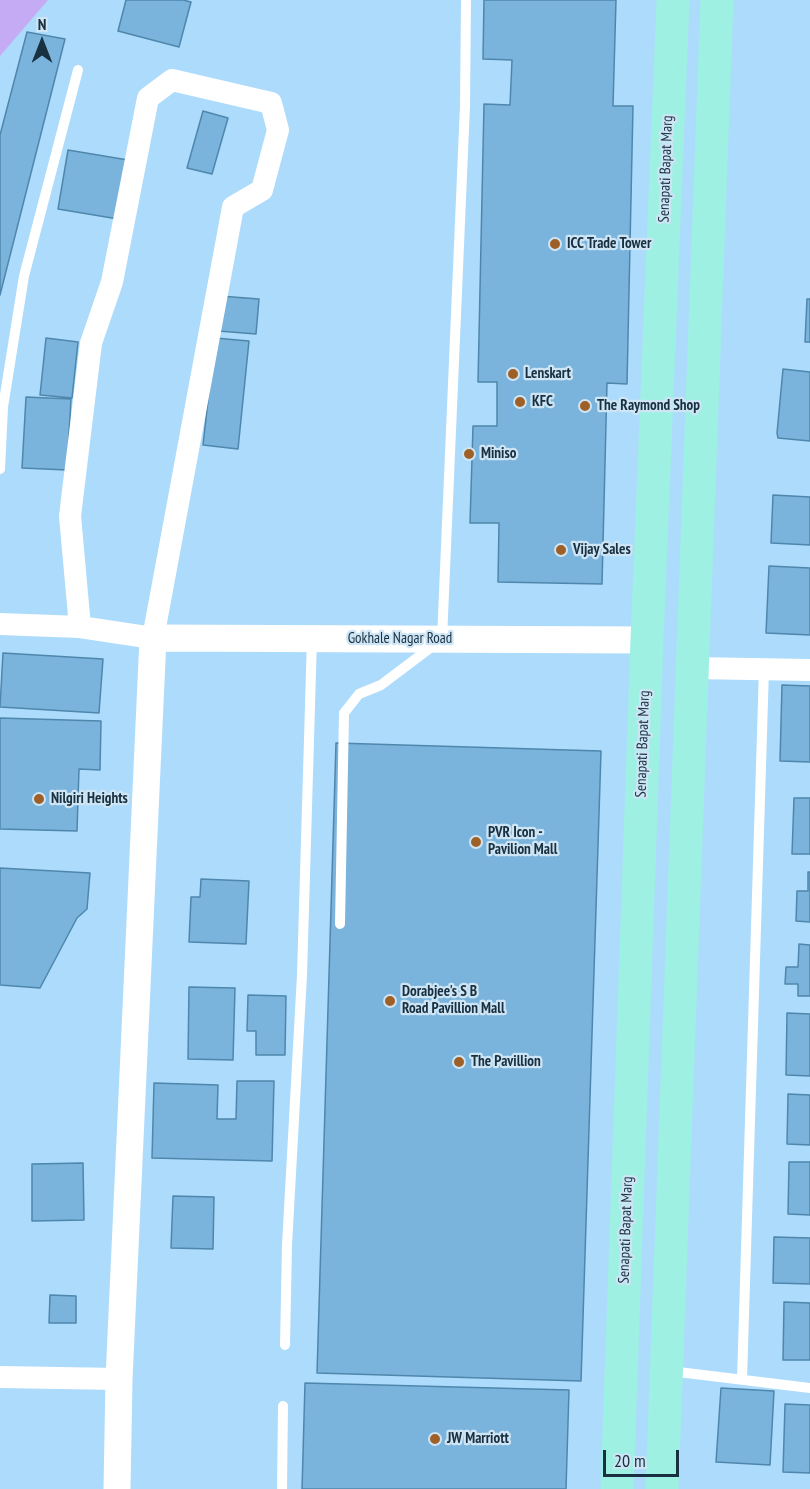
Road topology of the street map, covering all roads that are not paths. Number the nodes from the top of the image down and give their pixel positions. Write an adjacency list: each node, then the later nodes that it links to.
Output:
1 (466, 0): 10 (lane)
2 (673, 0): 11 (main road, Senapati Bapat Marg)
3 (717, 0): 12 (main road)
4 (78, 70): 5 (lane)
5 (0, 469)
6 (0, 624): 7 (street)
7 (80, 627): 8 (street); 8 (street)
8 (153, 638): 9 (street, Gokhale Nagar Road); 19 (street)
9 (312, 638): 10 (street, Gokhale Nagar Road); 16 (lane)
10 (441, 639): 11 (street, Gokhale Nagar Road); 15 (lane)
11 (647, 640): 25 (main road, Senapati Bapat Marg)
12 (692, 668): 13 (street); 17 (main road)
13 (764, 669): 14 (street); 20 (lane)
14 (810, 670)
15 (340, 924)
16 (285, 1345)
17 (666, 1370): 20 (lane); 26 (main road)
18 (0, 1377): 19 (street)
19 (119, 1379): 23 (street)
20 (742, 1379): 21 (lane)
21 (810, 1388)
22 (283, 1406): 24 (lane)
23 (117, 1489)
24 (282, 1489)
25 (617, 1489)
26 (662, 1489)

